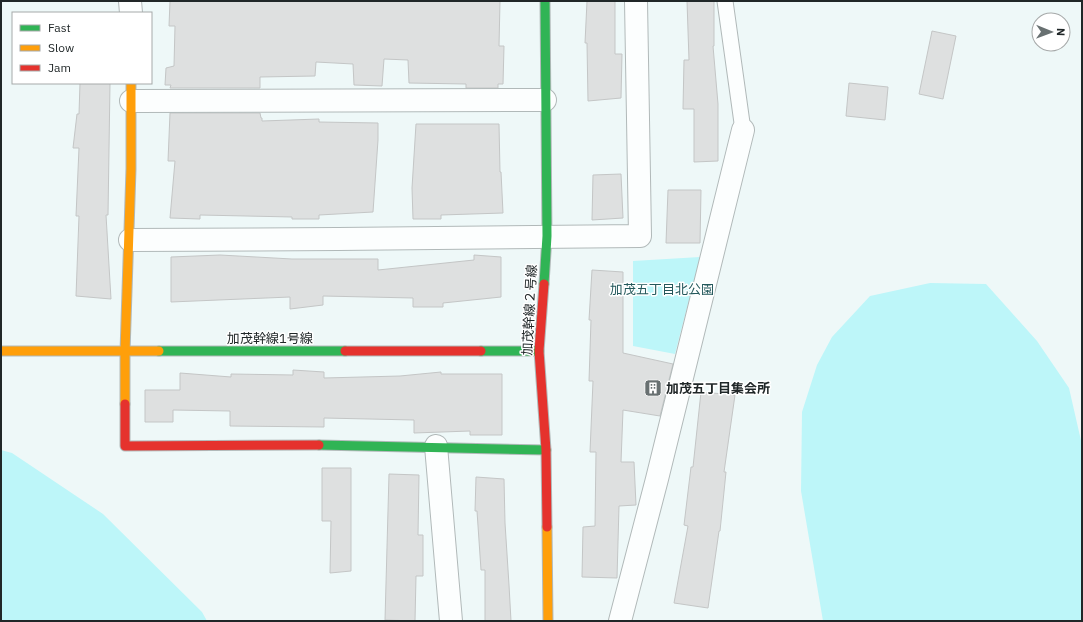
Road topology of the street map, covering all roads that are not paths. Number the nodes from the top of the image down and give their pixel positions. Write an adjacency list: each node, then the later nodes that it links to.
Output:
1 (130, 1): 5 (street)
2 (545, 1): 7 (street, 加茂幹線２号線)
3 (636, 1): 9 (street)
4 (725, 1): 8 (lane)
5 (130, 12)
6 (131, 92): 7 (street); 10 (street)
7 (545, 100): 9 (street, 加茂幹線２号線)
8 (743, 130): 18 (street)
9 (547, 236): 10 (street); 12 (street, 加茂幹線２号線)
10 (130, 240): 13 (street)
11 (1, 351): 13 (street, 加茂幹線1号線)
12 (539, 351): 13 (street, 加茂幹線1号線); 15 (street, 加茂幹線２号線)
13 (125, 352): 14 (street)
14 (436, 446): 15 (street); 16 (street)
15 (546, 450): 17 (street, 加茂幹線２号線)
16 (451, 621)
17 (548, 621)
18 (620, 621)

